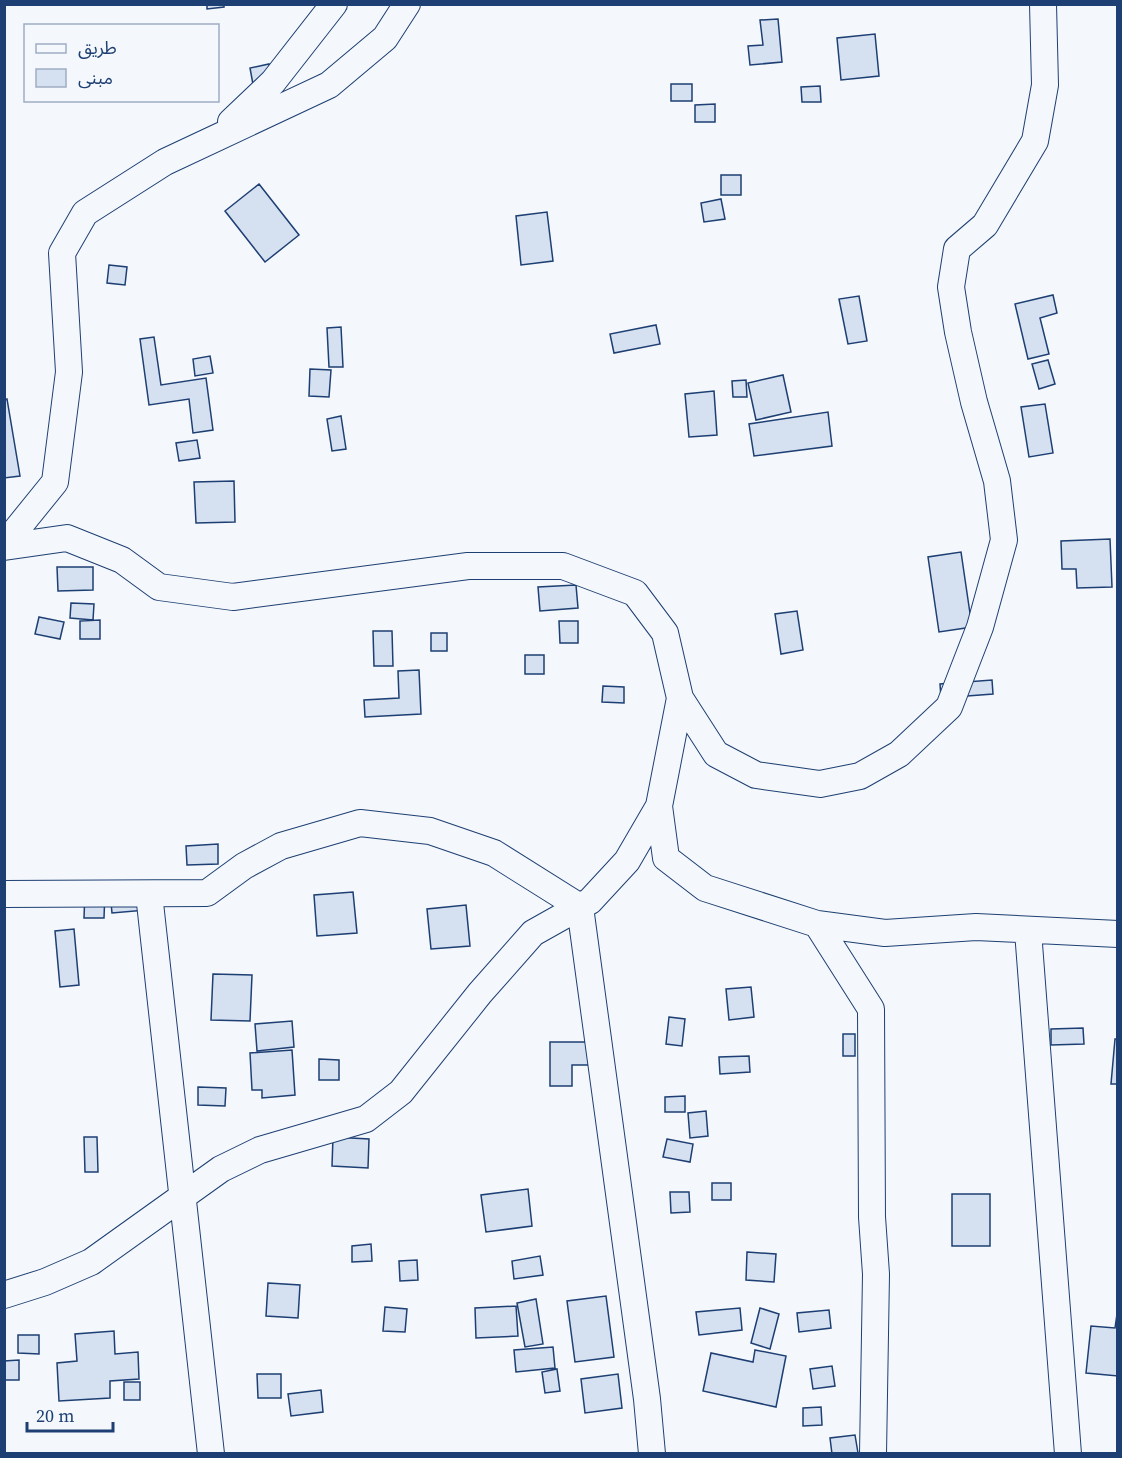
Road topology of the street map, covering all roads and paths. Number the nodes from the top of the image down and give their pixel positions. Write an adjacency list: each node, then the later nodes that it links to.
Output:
1 (334, 4): 4 (street)
2 (407, 4): 4 (street)
3 (1044, 4): 6 (street)
4 (214, 138): 5 (street)
5 (4, 546): 6 (street)
6 (680, 698): 7 (street)
7 (659, 806): 10 (street); 11 (street)
8 (4, 894): 9 (street)
9 (149, 894): 10 (street); 14 (street)
10 (580, 907): 14 (street); 17 (street)
11 (817, 924): 12 (street); 18 (street)
12 (1028, 931): 13 (street); 19 (street)
13 (1118, 934)
14 (183, 1198): 15 (street); 16 (street)
15 (4, 1295)
16 (211, 1454)
17 (652, 1454)
18 (873, 1454)
19 (1068, 1454)

